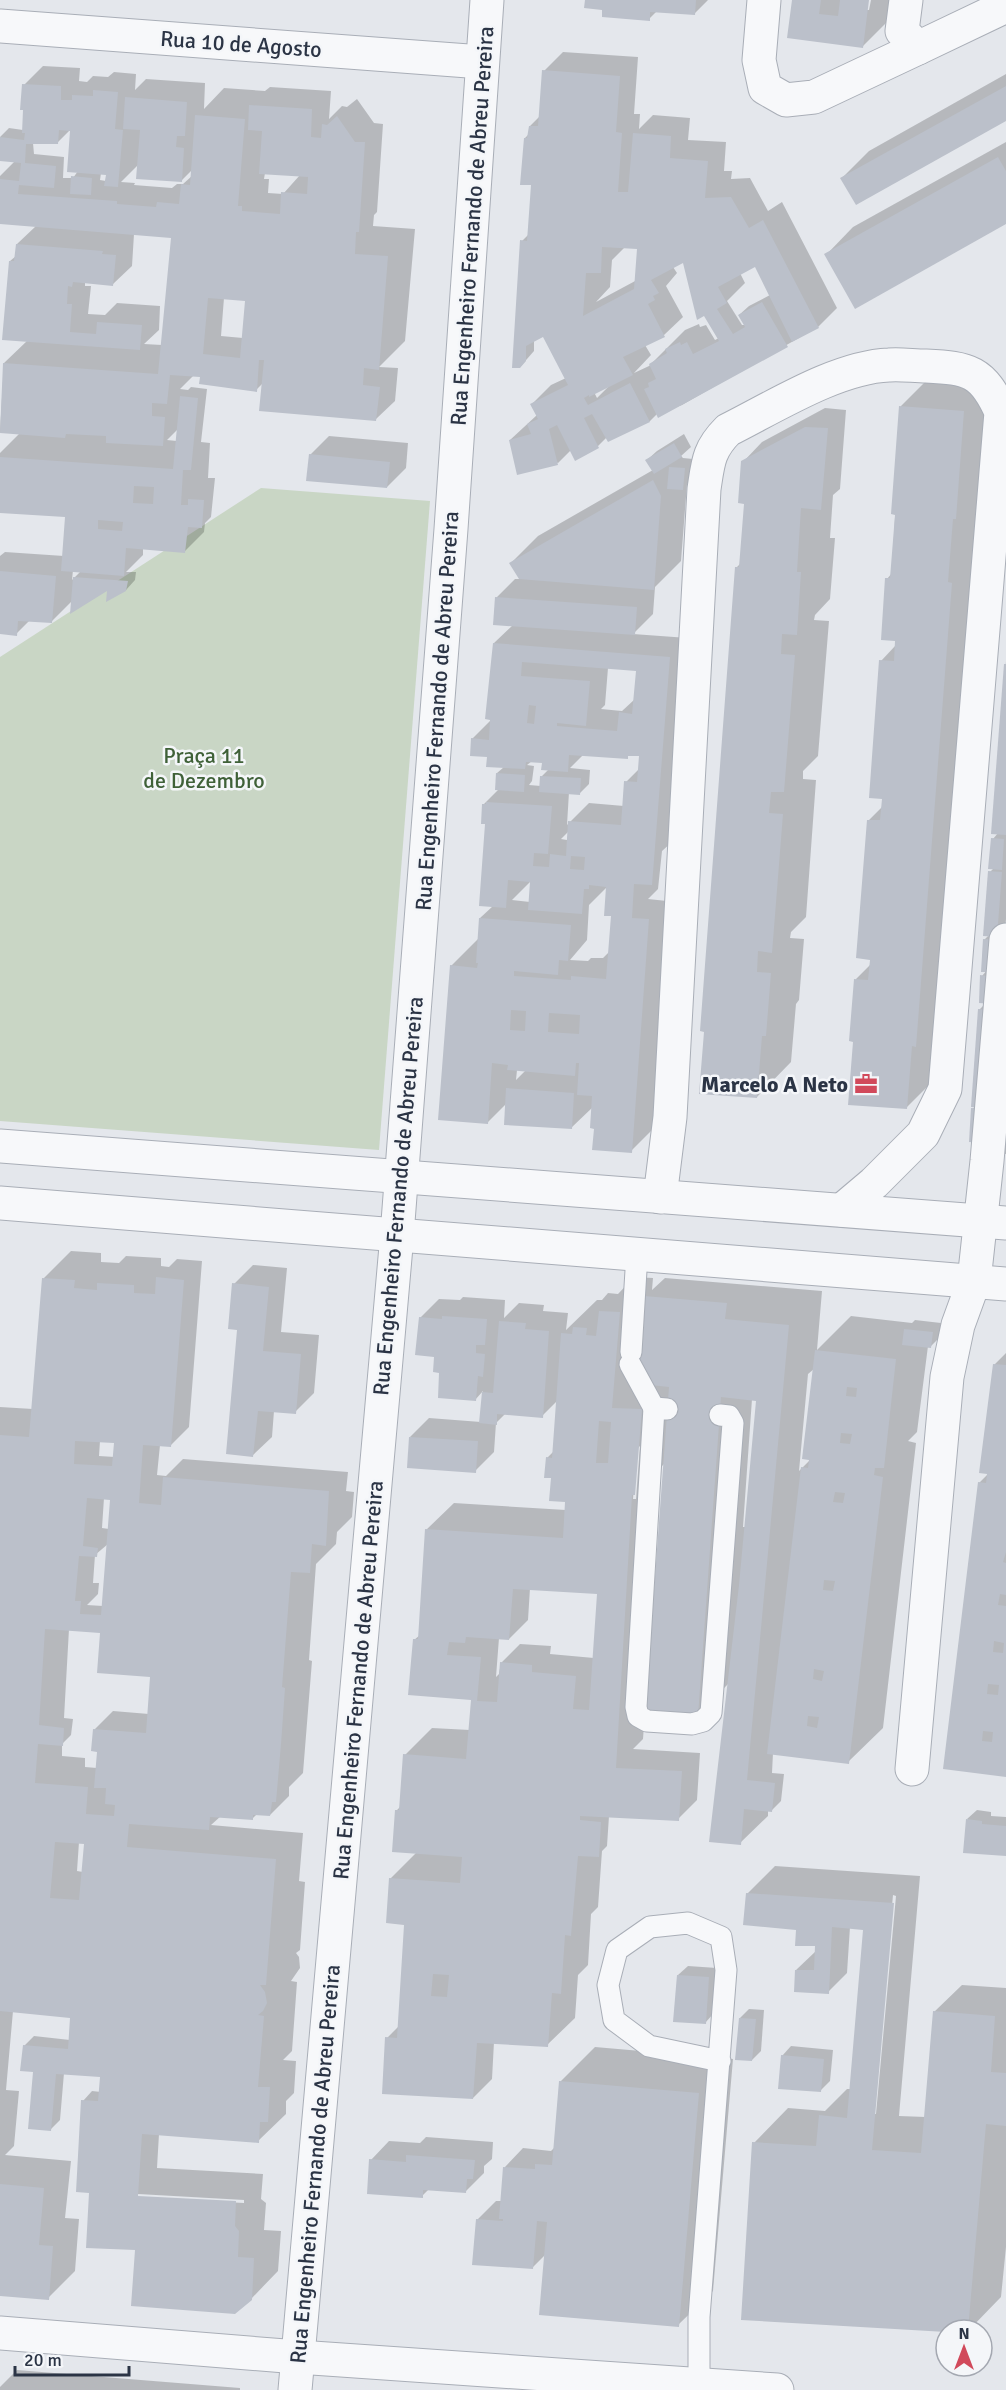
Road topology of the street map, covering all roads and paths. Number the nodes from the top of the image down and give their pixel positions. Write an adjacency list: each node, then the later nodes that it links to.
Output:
1 (487, 0): 7 (street, Rua Engenheiro Fernando de Abreu Pereira)
2 (764, 0): 6 (street)
3 (906, 0): 6 (street)
4 (1006, 6): 6 (street)
5 (0, 26): 7 (street, Rua 10 de Agosto)
6 (918, 48)
7 (482, 62): 10 (street, Rua Engenheiro Fernando de Abreu Pereira)
8 (1006, 940): 14 (street)
9 (0, 1146): 10 (street)
10 (400, 1177): 11 (street); 15 (street, Rua Engenheiro Fernando de Abreu Pereira)
11 (660, 1197): 13 (street); 13 (street)
12 (0, 1203): 15 (street)
13 (842, 1210): 14 (street)
14 (993, 1222): 17 (street)
15 (397, 1234): 16 (street); 23 (street, Rua Engenheiro Fernando de Abreu Pereira)
16 (637, 1254): 17 (street); 19 (lane)
17 (974, 1281): 18 (street); 20 (street)
18 (1006, 1284)
19 (720, 1414)
20 (912, 1769)
21 (720, 2061): 21 (lane); 24 (lane)
22 (0, 2333): 23 (street)
23 (298, 2357): 24 (street); 25 (street, Rua Engenheiro Fernando de Abreu Pereira)
24 (699, 2385): 26 (street)
25 (295, 2390)
26 (777, 2390)

